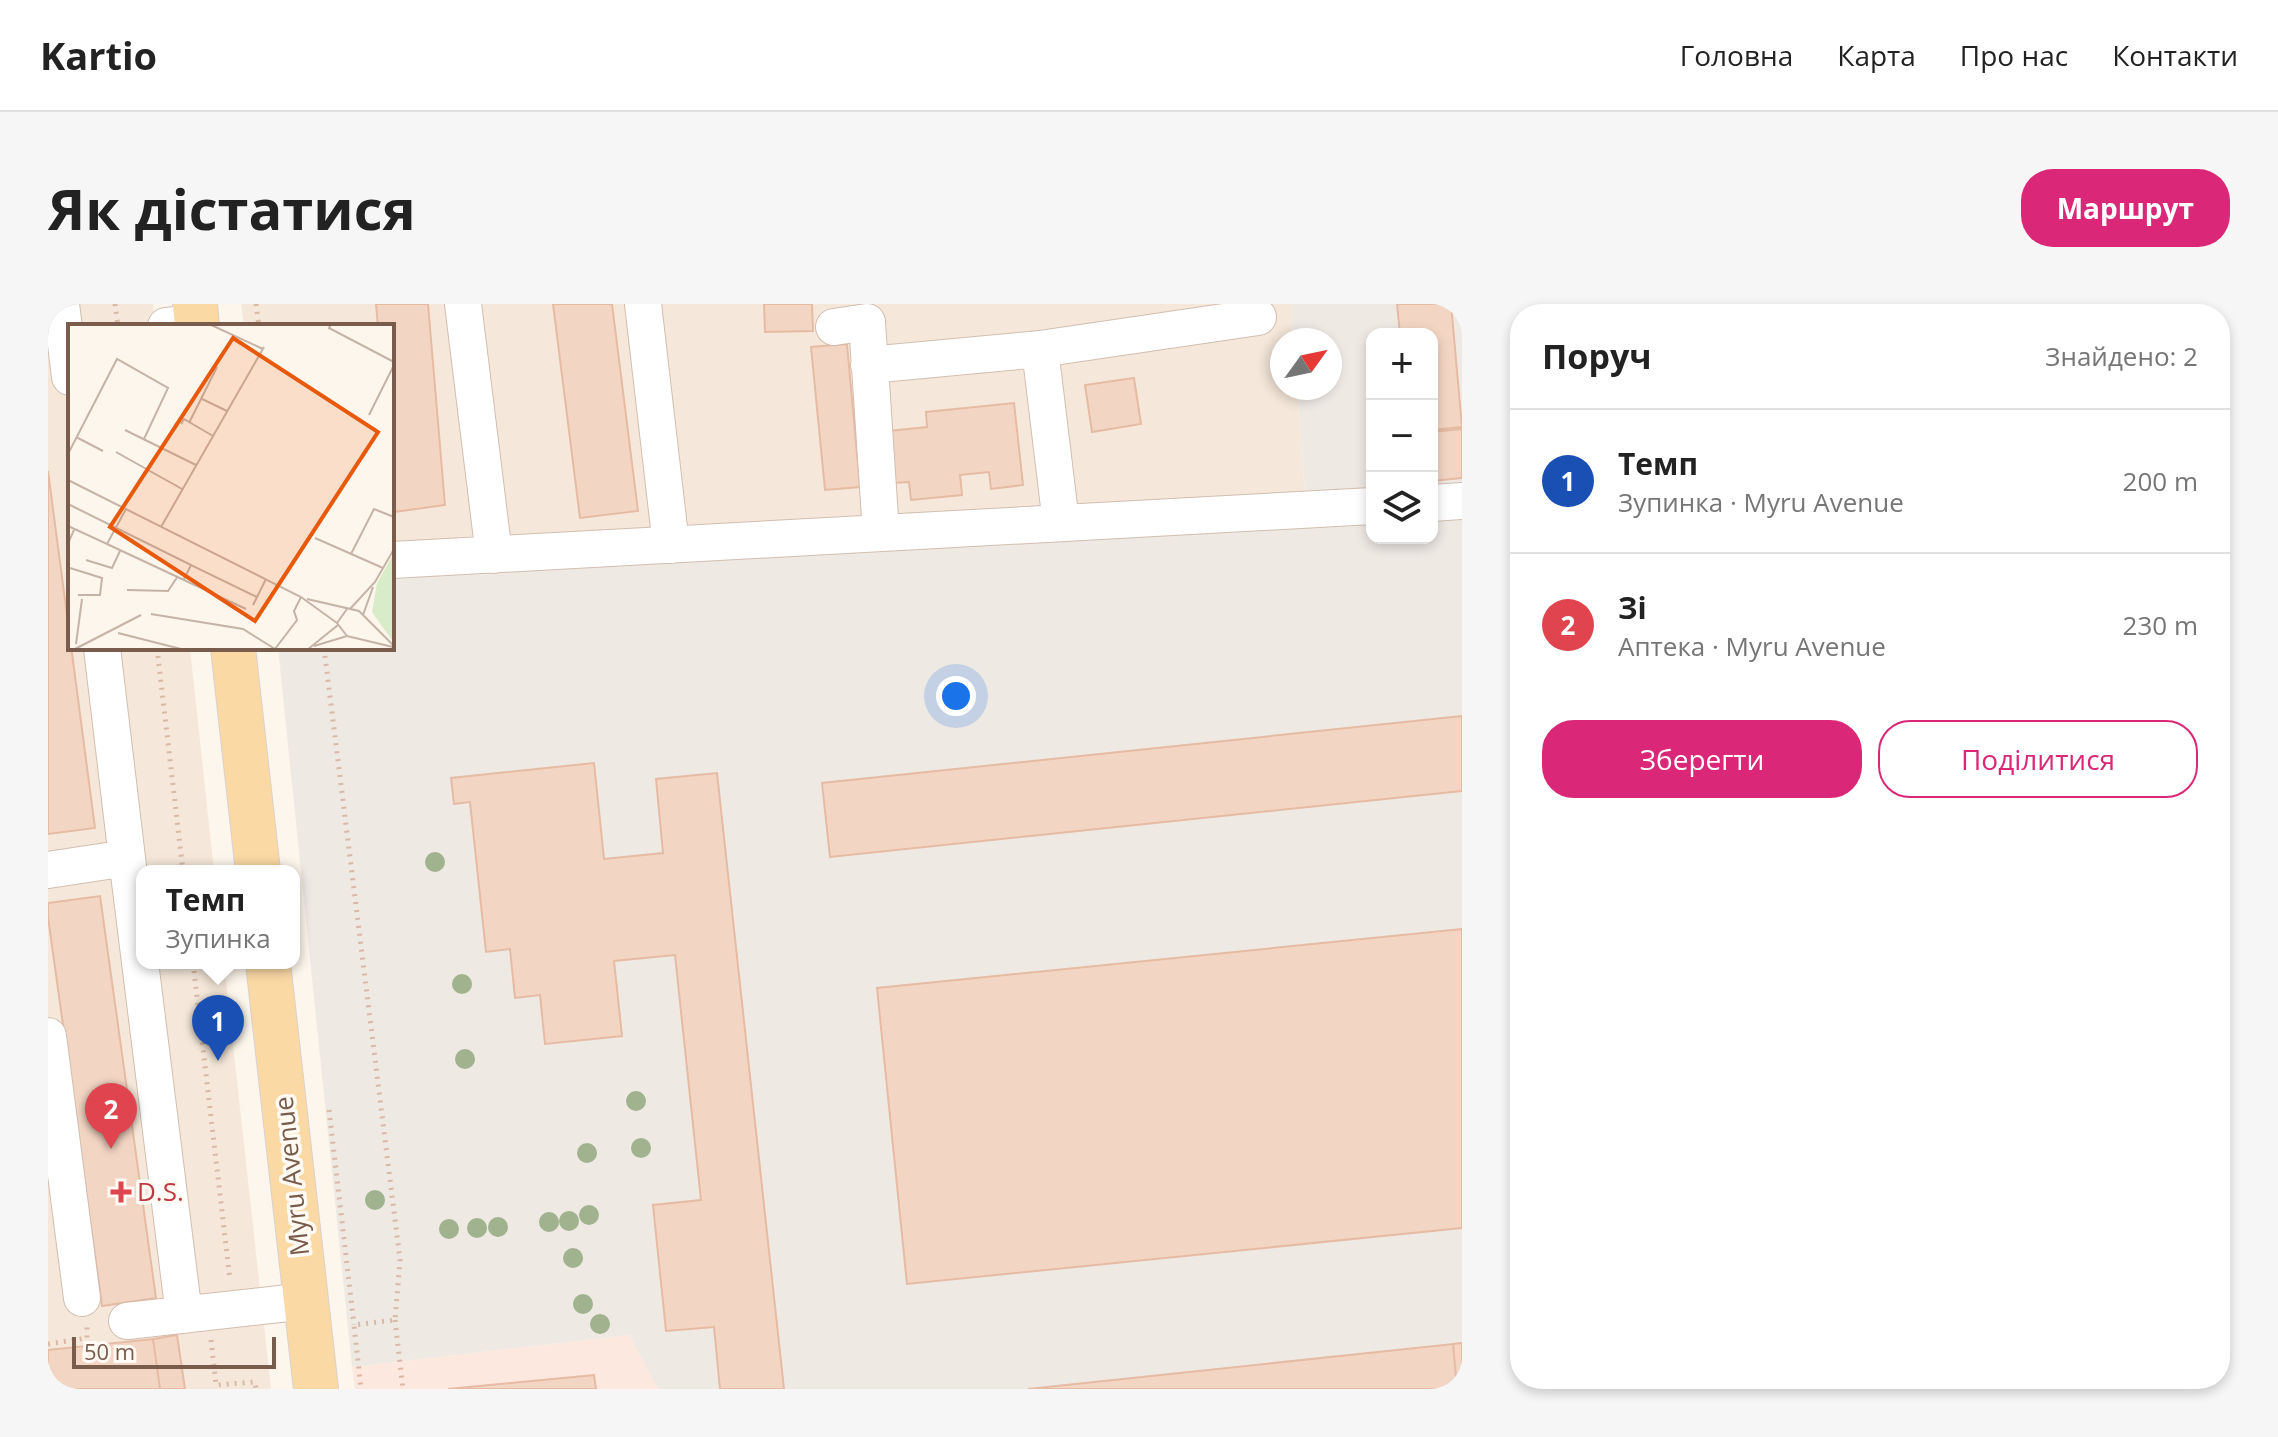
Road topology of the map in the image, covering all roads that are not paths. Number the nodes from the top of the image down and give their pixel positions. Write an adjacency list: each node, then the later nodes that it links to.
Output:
1 (463, 304): 15 (lane)
2 (643, 304): 14 (lane)
3 (1258, 317): 6 (lane)
4 (857, 318): 7 (lane)
5 (61, 328): 8 (lane)
6 (1040, 349): 7 (lane); 12 (lane)
7 (869, 365): 13 (lane)
8 (68, 366)
9 (1462, 501): 10 (lane)
10 (1438, 503)
11 (1366, 506): 12 (lane)
12 (1061, 523): 13 (lane)
13 (881, 533): 14 (lane)
14 (671, 545): 15 (lane)
15 (494, 555): 16 (lane)
16 (394, 560)
17 (102, 650): 19 (lane)
18 (233, 650): 20 (main road)
19 (127, 858): 21 (lane); 22 (lane)
20 (257, 865)
21 (48, 870)
22 (136, 930)
23 (141, 969): 28 (lane)
24 (269, 969): 27 (main road, Myru Avenue)
25 (48, 1036): 26 (lane)
26 (82, 1298)
27 (306, 1301): 28 (lane); 30 (main road, Myru Avenue)
28 (184, 1315): 29 (lane)
29 (127, 1321)
30 (316, 1389)

